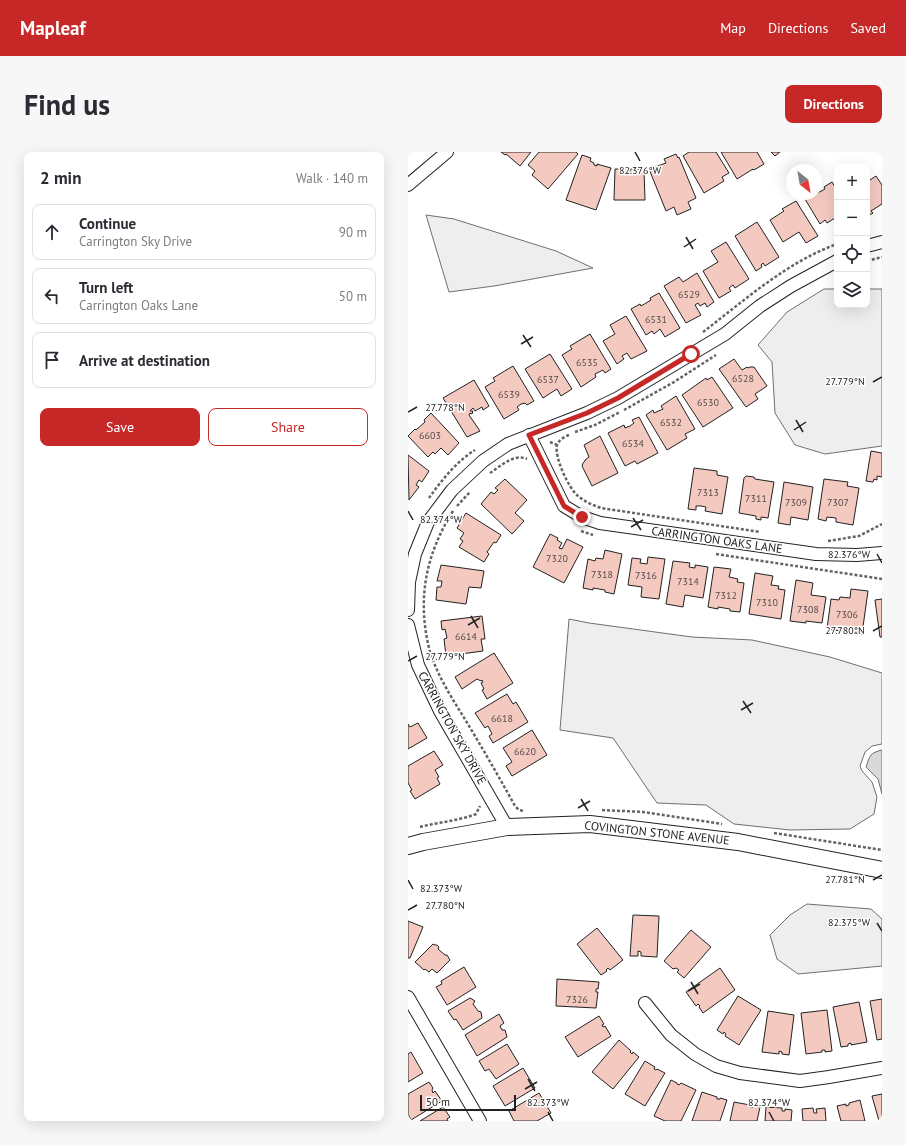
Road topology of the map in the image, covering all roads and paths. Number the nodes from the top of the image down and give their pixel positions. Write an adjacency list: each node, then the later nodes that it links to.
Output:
1 (447, 152): 2 (street)
2 (408, 186)
3 (882, 242): 5 (street)
4 (834, 245): 9 (path)
5 (870, 245)
6 (882, 256): 7 (path)
7 (870, 260)
8 (834, 263): 10 (street)
9 (701, 333)
10 (529, 435): 20 (street, CARRINGTON OAKS LANE); 21 (street)
11 (550, 442): 18 (path)
12 (478, 448): 16 (path)
13 (524, 457): 14 (path)
14 (488, 474)
15 (471, 491): 24 (path)
16 (428, 499)
17 (882, 524): 19 (path)
18 (760, 532)
19 (821, 541)
20 (882, 554)
21 (408, 610)
22 (408, 625): 25 (street, CARRINGTON SKY DRIVE)
23 (480, 807): 26 (path)
24 (519, 810)
25 (507, 827): 27 (street, COVINGTON STONE AVENUE); 28 (street, COVINGTON STONE AVENUE)
26 (414, 828)
27 (408, 846)
28 (882, 870)
29 (408, 997): 32 (street)
30 (645, 1003): 31 (street)
31 (882, 1068)
32 (480, 1121)

